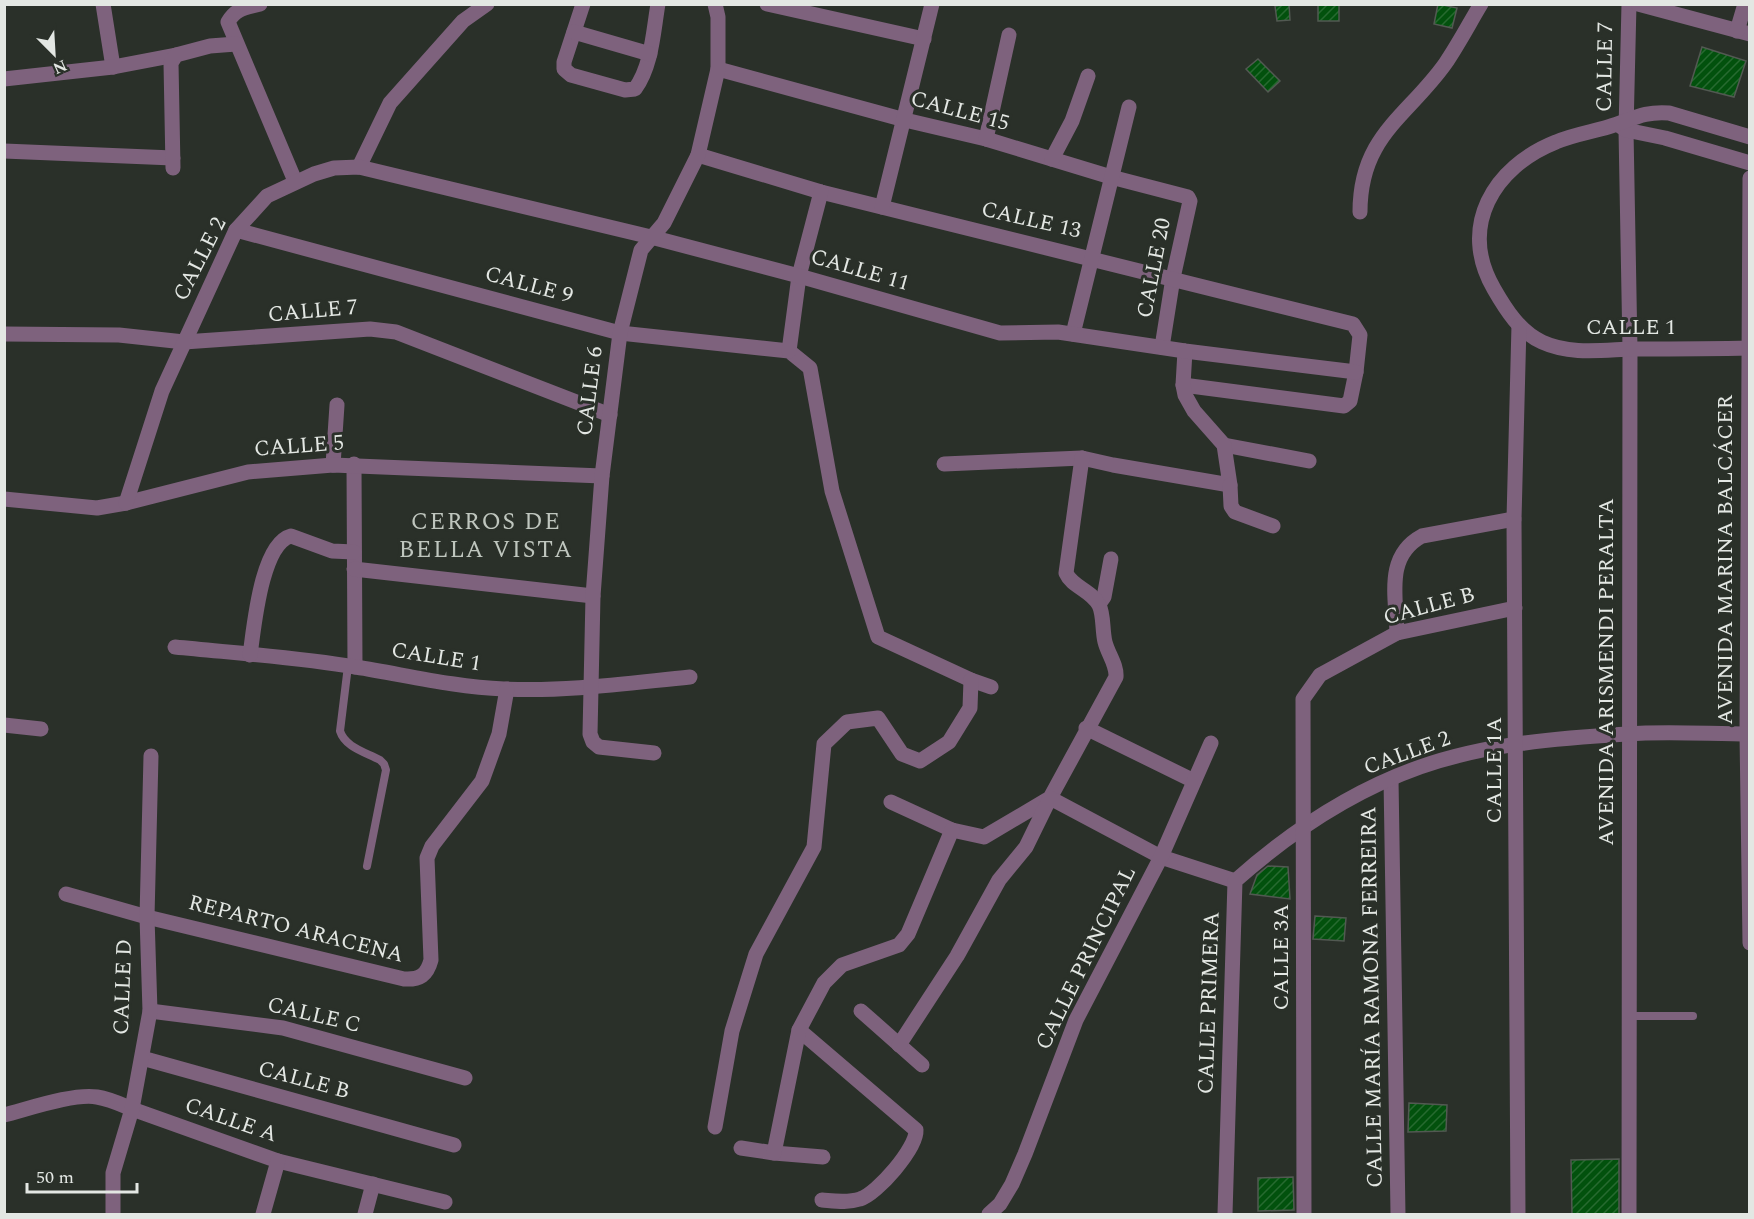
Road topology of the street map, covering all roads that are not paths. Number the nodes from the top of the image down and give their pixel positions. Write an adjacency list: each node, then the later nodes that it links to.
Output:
1 (104, 4): 20 (street)
2 (260, 4): 17 (street)
3 (487, 4): 33 (street)
4 (583, 4): 13 (street)
5 (658, 4): 18 (street)
6 (715, 4): 21 (street, CALLE 6)
7 (767, 4): 16 (street)
8 (932, 4): 16 (street)
9 (1481, 4): 40 (street)
10 (1629, 4): 26 (street, CALLE 7)
11 (1638, 4): 14 (street)
12 (1745, 4): 14 (street)
13 (574, 32): 18 (street); 18 (street)
14 (1743, 32)
15 (1009, 35): 28 (street)
16 (924, 39): 25 (street)
17 (236, 44): 19 (street); 36 (street)
18 (650, 54)
19 (176, 55): 20 (street); 29 (street)
20 (113, 67): 23 (street)
21 (718, 69): 25 (street, CALLE 15); 30 (street, CALLE 6)
22 (1088, 75): 31 (street)
23 (4, 79)
24 (1129, 107): 34 (street)
25 (905, 120): 28 (street, CALLE 15); 39 (street)
26 (1624, 124): 27 (street, CALLE 1); 32 (street); 46 (street, CALLE 1); 53 (street, AVENIDA ARISMENDI PERALTA)
27 (1749, 137)
28 (986, 139): 31 (street, CALLE 15)
29 (4, 151)
30 (698, 155): 37 (street, CALLE 13); 42 (street, CALLE 6)
31 (1052, 159): 34 (street, CALLE 15)
32 (1749, 163)
33 (359, 167): 36 (street, CALLE 2); 42 (street, CALLE 11)
34 (1111, 177): 38 (street, CALLE 15); 43 (street)
35 (1749, 178): 52 (street, AVENIDA MARINA BALCÁCER)
36 (295, 181): 41 (street, CALLE 2)
37 (821, 192): 39 (street, CALLE 13); 44 (street)
38 (1189, 199): 45 (street, CALLE 20)
39 (882, 207): 43 (street, CALLE 13)
40 (1360, 212)
41 (236, 230): 47 (street, CALLE 9); 50 (street, CALLE 2)
42 (651, 237): 44 (street, CALLE 11); 47 (street, CALLE 6)
43 (1092, 258): 45 (street, CALLE 13); 49 (street)
44 (799, 276): 49 (street, CALLE 11); 54 (street)
45 (1173, 278): 51 (street, CALLE 20); 56 (street, CALLE 13)
46 (1519, 325): 53 (street, CALLE 1); 70 (street, CALLE 1A)
47 (620, 333): 54 (street, CALLE 9); 59 (street, CALLE 6)
48 (4, 334): 50 (street, CALLE 7)
49 (1073, 334): 51 (street, CALLE 11)
50 (184, 342): 59 (street, CALLE 7); 69 (street, CALLE 2)
51 (1162, 347): 55 (street, CALLE 11)
52 (1749, 348): 53 (street, CALLE 1); 92 (street, AVENIDA MARINA BALCÁCER)
53 (1630, 349): 91 (street, AVENIDA ARISMENDI PERALTA)
54 (789, 351): 83 (street)
55 (1185, 351): 56 (street, CALLE 11); 57 (street)
56 (1356, 372): 57 (street)
57 (1183, 386): 60 (street)
58 (337, 405): 65 (street)
59 (610, 415): 66 (street, CALLE 6)
60 (1224, 445): 62 (street); 67 (street)
61 (1082, 458): 64 (street); 67 (street); 76 (street)
62 (1309, 461)
63 (354, 464): 65 (street, CALLE 5); 66 (street, CALLE 5); 72 (street)
64 (944, 464)
65 (333, 465): 69 (street, CALLE 5)
66 (602, 476): 75 (street, CALLE 6)
67 (1230, 485): 71 (street)
68 (4, 498): 69 (street, CALLE 5)
69 (126, 503)
70 (1514, 519): 77 (street, CALLE 1A); 78 (street)
71 (1273, 526)
72 (354, 552): 74 (street); 80 (street)
73 (1111, 559): 76 (street)
74 (354, 569): 75 (street); 81 (street)
75 (593, 597): 84 (street, CALLE 6)
76 (1099, 604): 89 (street)
77 (1515, 608): 78 (street, CALLE B); 94 (street, CALLE 1A)
78 (1397, 633): 87 (street, CALLE B)
79 (175, 647): 80 (street, CALLE 1)
80 (250, 655): 81 (street, CALLE 1)
81 (351, 666): 86 (street, CALLE 1); 104 (lane)
82 (690, 677): 84 (street, CALLE 1)
83 (971, 680): 85 (street); 120 (street)
84 (590, 687): 86 (street, CALLE 1); 95 (street, CALLE 6)
85 (991, 687)
86 (507, 689): 107 (street, REPARTO ARACENA)
87 (1304, 699): 101 (street, CALLE 3A)
88 (4, 725): 90 (street)
89 (1086, 728): 98 (street); 99 (street)
90 (41, 729)
91 (1628, 734): 92 (street, CALLE 2); 94 (street, CALLE 2); 111 (street, AVENIDA ARISMENDI PERALTA)
92 (1748, 734): 108 (street, AVENIDA MARINA BALCÁCER)
93 (1211, 743): 98 (street)
94 (1516, 744): 97 (street, CALLE 2); 136 (street, CALLE 1A)
95 (654, 753)
96 (151, 756): 107 (street, CALLE D)
97 (1391, 779): 101 (street, CALLE 2); 135 (street, CALLE MARÍA RAMONA FERREIRA)
98 (1194, 781): 103 (street)
99 (1050, 798): 102 (street); 103 (street); 114 (street)
100 (891, 802): 102 (street)
101 (1304, 827): 105 (street, CALLE PRIMERA); 134 (street, CALLE 3A)
102 (952, 830): 113 (street)
103 (1161, 856): 105 (street, CALLE PRINCIPAL); 132 (street, CALLE PRINCIPAL)
104 (367, 866)
105 (1235, 881): 133 (street, CALLE PRIMERA)
106 (66, 894): 107 (street, REPARTO ARACENA)
107 (147, 916): 109 (street, CALLE D)
108 (1749, 943)
109 (150, 1011): 115 (street, CALLE D); 117 (street, CALLE C)
110 (861, 1011): 114 (street)
111 (1629, 1016): 112 (lane); 137 (street, AVENIDA ARISMENDI PERALTA)
112 (1693, 1016)
113 (799, 1030): 123 (street); 127 (street)
114 (899, 1045): 116 (street)
115 (142, 1058): 118 (street, CALLE D); 121 (street, CALLE B)
116 (922, 1065)
117 (465, 1078)
118 (132, 1109): 119 (street, CALLE A); 125 (street, CALLE A); 129 (street, CALLE D)
119 (4, 1114)
120 (715, 1127)
121 (454, 1144)
122 (741, 1148): 123 (street)
123 (774, 1153): 124 (street)
124 (823, 1157)
125 (278, 1161): 126 (street, CALLE A); 130 (street)
126 (373, 1184): 128 (street, CALLE A); 131 (street)
127 (822, 1200)
128 (445, 1203)
129 (114, 1215)
130 (263, 1215)
131 (365, 1215)
132 (989, 1215)
133 (1226, 1215)
134 (1304, 1215)
135 (1398, 1215)
136 (1518, 1215)
137 (1629, 1215)

